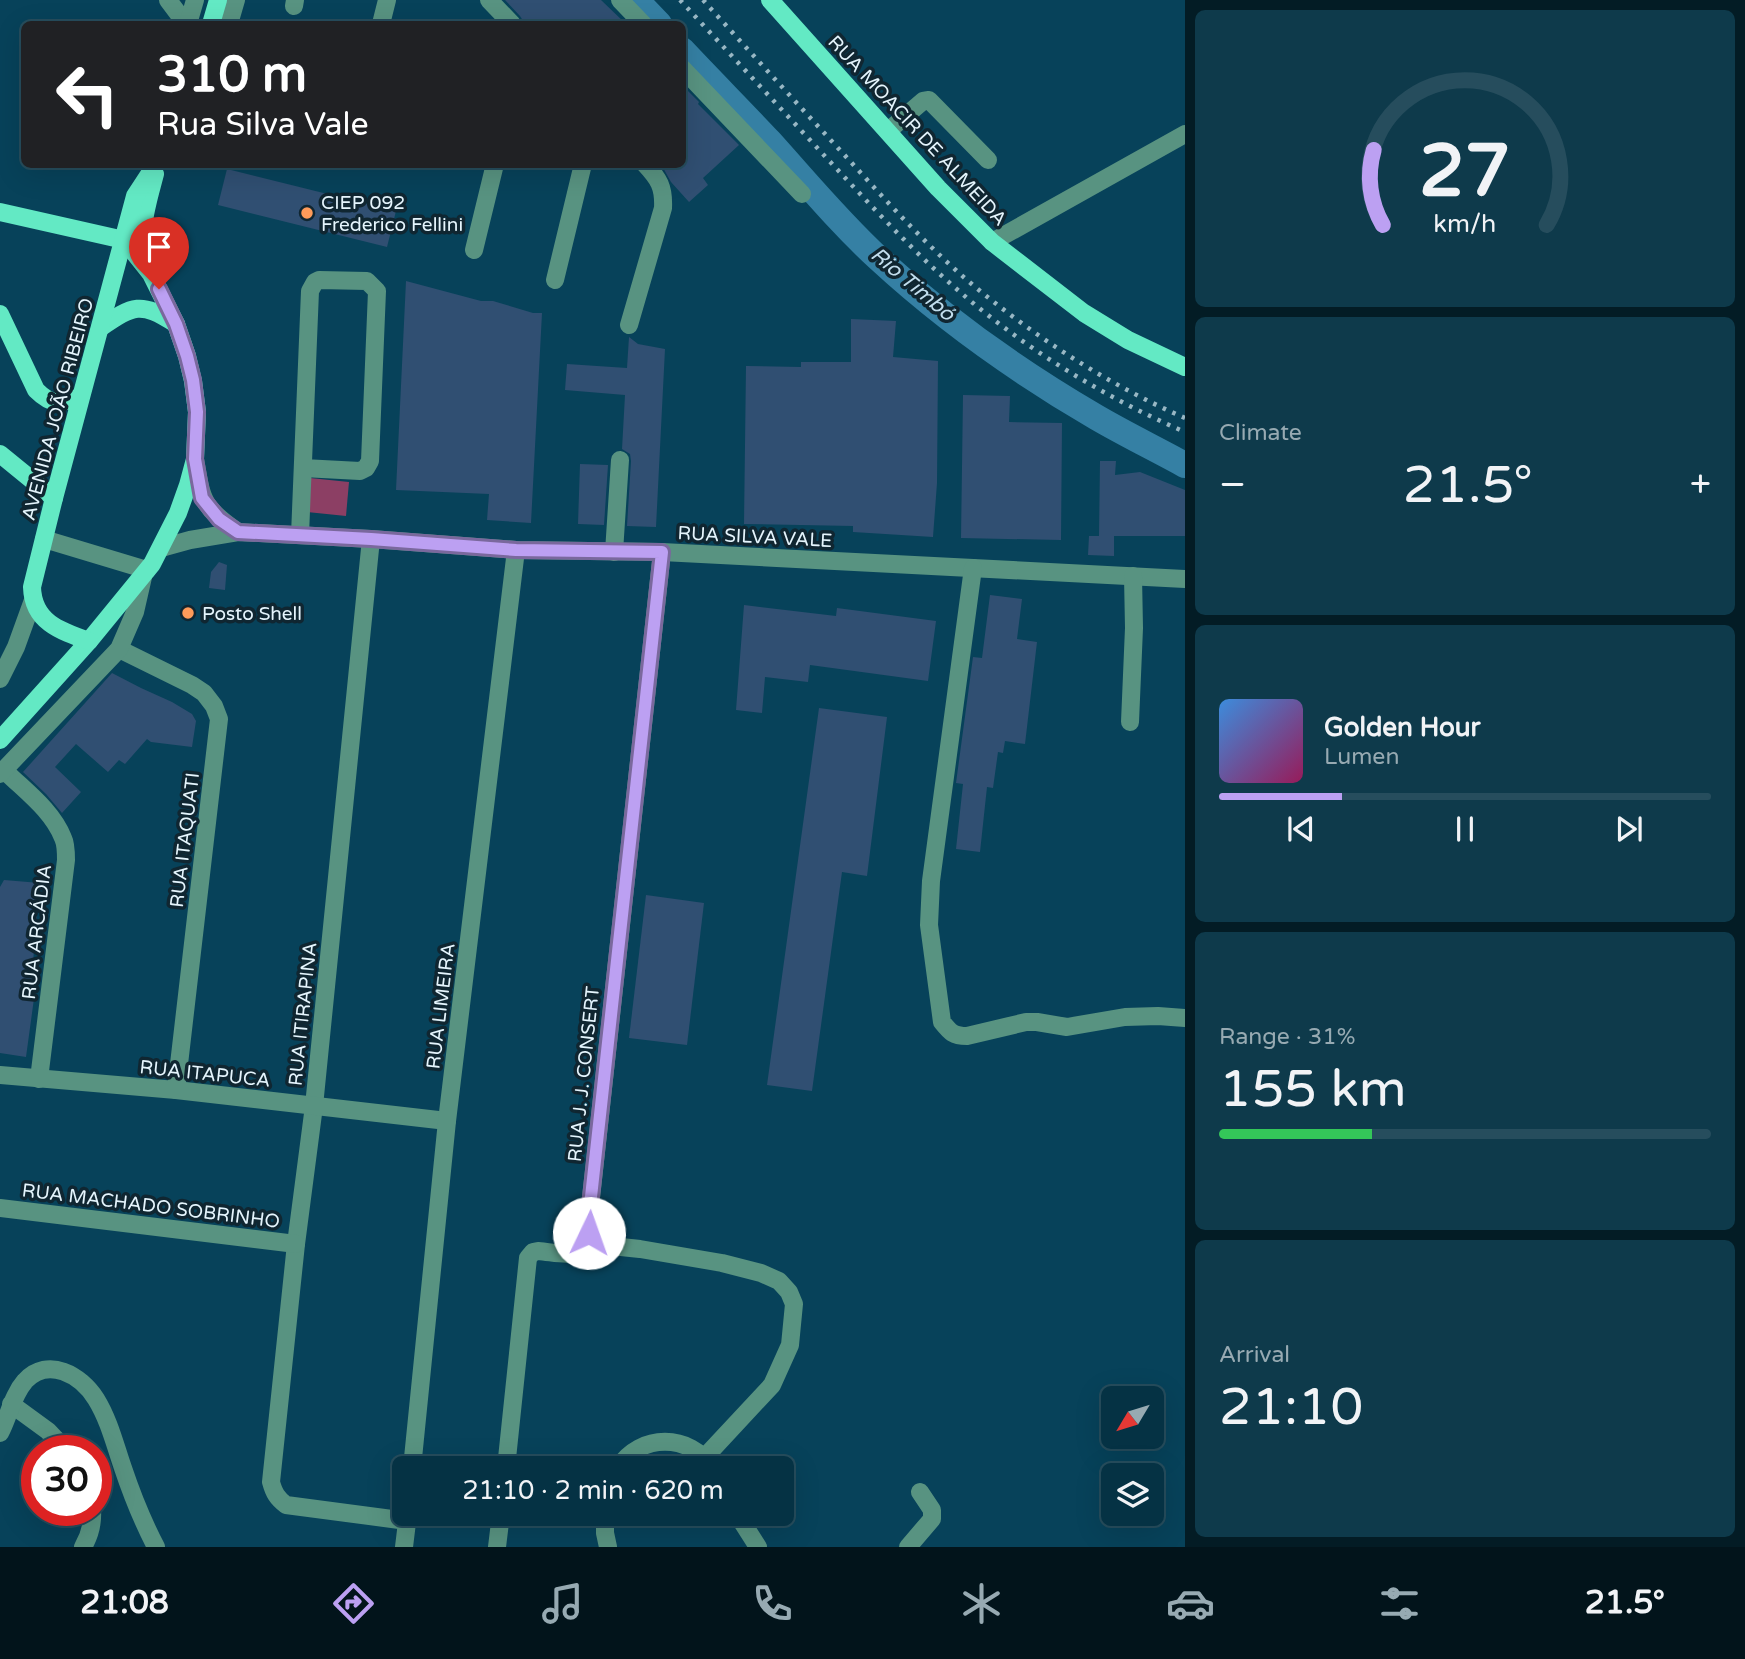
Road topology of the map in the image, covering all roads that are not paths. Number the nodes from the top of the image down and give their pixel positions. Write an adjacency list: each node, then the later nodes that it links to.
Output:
1 (167, 0): 9 (street)
2 (195, 0): 10 (street)
3 (218, 0): 11 (main road)
4 (236, 0): 12 (street)
5 (387, 0): 13 (street)
6 (489, 0): 14 (street)
7 (620, 0): 15 (street)
8 (770, 0): 17 (main road, RUA MOACIR DE ALMEIDA)
9 (184, 21)
10 (188, 21)
11 (212, 21)
12 (230, 21)
13 (382, 21)
14 (509, 21)
15 (640, 21)
16 (686, 72): 25 (street)
17 (888, 131): 19 (street); 28 (main road, RUA MOACIR DE ALMEIDA)
18 (1185, 134): 28 (street)
19 (988, 160)
20 (154, 168): 27 (main road, AVENIDA JOÃO RIBEIRO)
21 (156, 168): 30 (main road, AVENIDA JOÃO RIBEIRO)
22 (494, 168): 29 (street)
23 (582, 168): 31 (street)
24 (649, 168): 34 (street)
25 (802, 194)
26 (0, 212): 27 (main road)
27 (124, 240): 30 (main road); 35 (main road, AVENIDA JOÃO RIBEIRO)
28 (992, 242): 36 (main road, RUA MOACIR DE ALMEIDA)
29 (474, 250)
30 (150, 273): 33 (main road)
31 (555, 280)
32 (0, 314): 37 (main road)
33 (176, 324): 35 (main road); 39 (main road)
34 (629, 325)
35 (100, 328): 37 (main road, AVENIDA JOÃO RIBEIRO)
36 (1185, 367)
37 (80, 397): 42 (main road, AVENIDA JOÃO RIBEIRO)
38 (0, 454): 42 (main road)
39 (195, 459): 43 (street); 47 (main road)
40 (620, 460): 49 (street)
41 (303, 468): 41 (street); 44 (street)
42 (54, 498): 45 (main road, AVENIDA JOÃO RIBEIRO)
43 (238, 532): 44 (street, RUA SILVA VALE); 47 (street, RUA SILVA VALE)
44 (300, 536): 46 (street, RUA SILVA VALE)
45 (44, 539): 52 (street); 55 (main road, AVENIDA JOÃO RIBEIRO)
46 (371, 539): 48 (street, RUA SILVA VALE); 66 (street, RUA ITIRAPINA)
47 (162, 548): 52 (main road)
48 (516, 550): 49 (street, RUA SILVA VALE); 67 (street, RUA LIMEIRA)
49 (614, 552): 50 (street, RUA SILVA VALE)
50 (662, 552): 51 (street, RUA SILVA VALE); 69 (street, RUA J. J. CONSERT)
51 (973, 568): 53 (street, RUA SILVA VALE); 62 (street)
52 (145, 574): 56 (main road); 57 (street)
53 (1133, 576): 54 (street, RUA SILVA VALE); 59 (street)
54 (1185, 579)
55 (33, 600): 56 (main road); 58 (street)
56 (89, 641): 60 (main road)
57 (119, 649): 61 (street); 65 (street, RUA ITAQUATI)
58 (0, 679)
59 (1130, 722)
60 (0, 740)
61 (2, 772): 64 (street, RUA ARCÁDIA)
62 (1185, 1018)
63 (0, 1075): 64 (street, RUA ITAPUCA)
64 (39, 1079): 65 (street, RUA ITAPUCA)
65 (176, 1090): 66 (street, RUA ITAPUCA)
66 (314, 1106): 67 (street, RUA ITAPUCA); 70 (street, RUA ITIRAPINA)
67 (447, 1121): 74 (street, RUA LIMEIRA)
68 (0, 1208): 70 (street, RUA MACHADO SOBRINHO)
69 (594, 1241): 75 (street); 78 (street)
70 (296, 1244): 80 (street, RUA ITIRAPINA)
71 (11, 1404): 72 (street); 73 (street); 87 (street)
72 (0, 1433)
73 (52, 1435)
74 (413, 1456)
75 (507, 1456)
76 (629, 1456): 77 (street)
77 (698, 1456)
78 (714, 1456)
79 (920, 1492): 92 (street)
80 (392, 1516)
81 (91, 1526): 86 (street)
82 (406, 1526): 88 (street)
83 (500, 1526): 89 (street)
84 (605, 1526): 90 (street)
85 (745, 1526): 91 (street)
86 (83, 1547)
87 (156, 1547)
88 (404, 1547)
89 (497, 1547)
90 (608, 1547)
91 (758, 1547)
92 (908, 1547)

